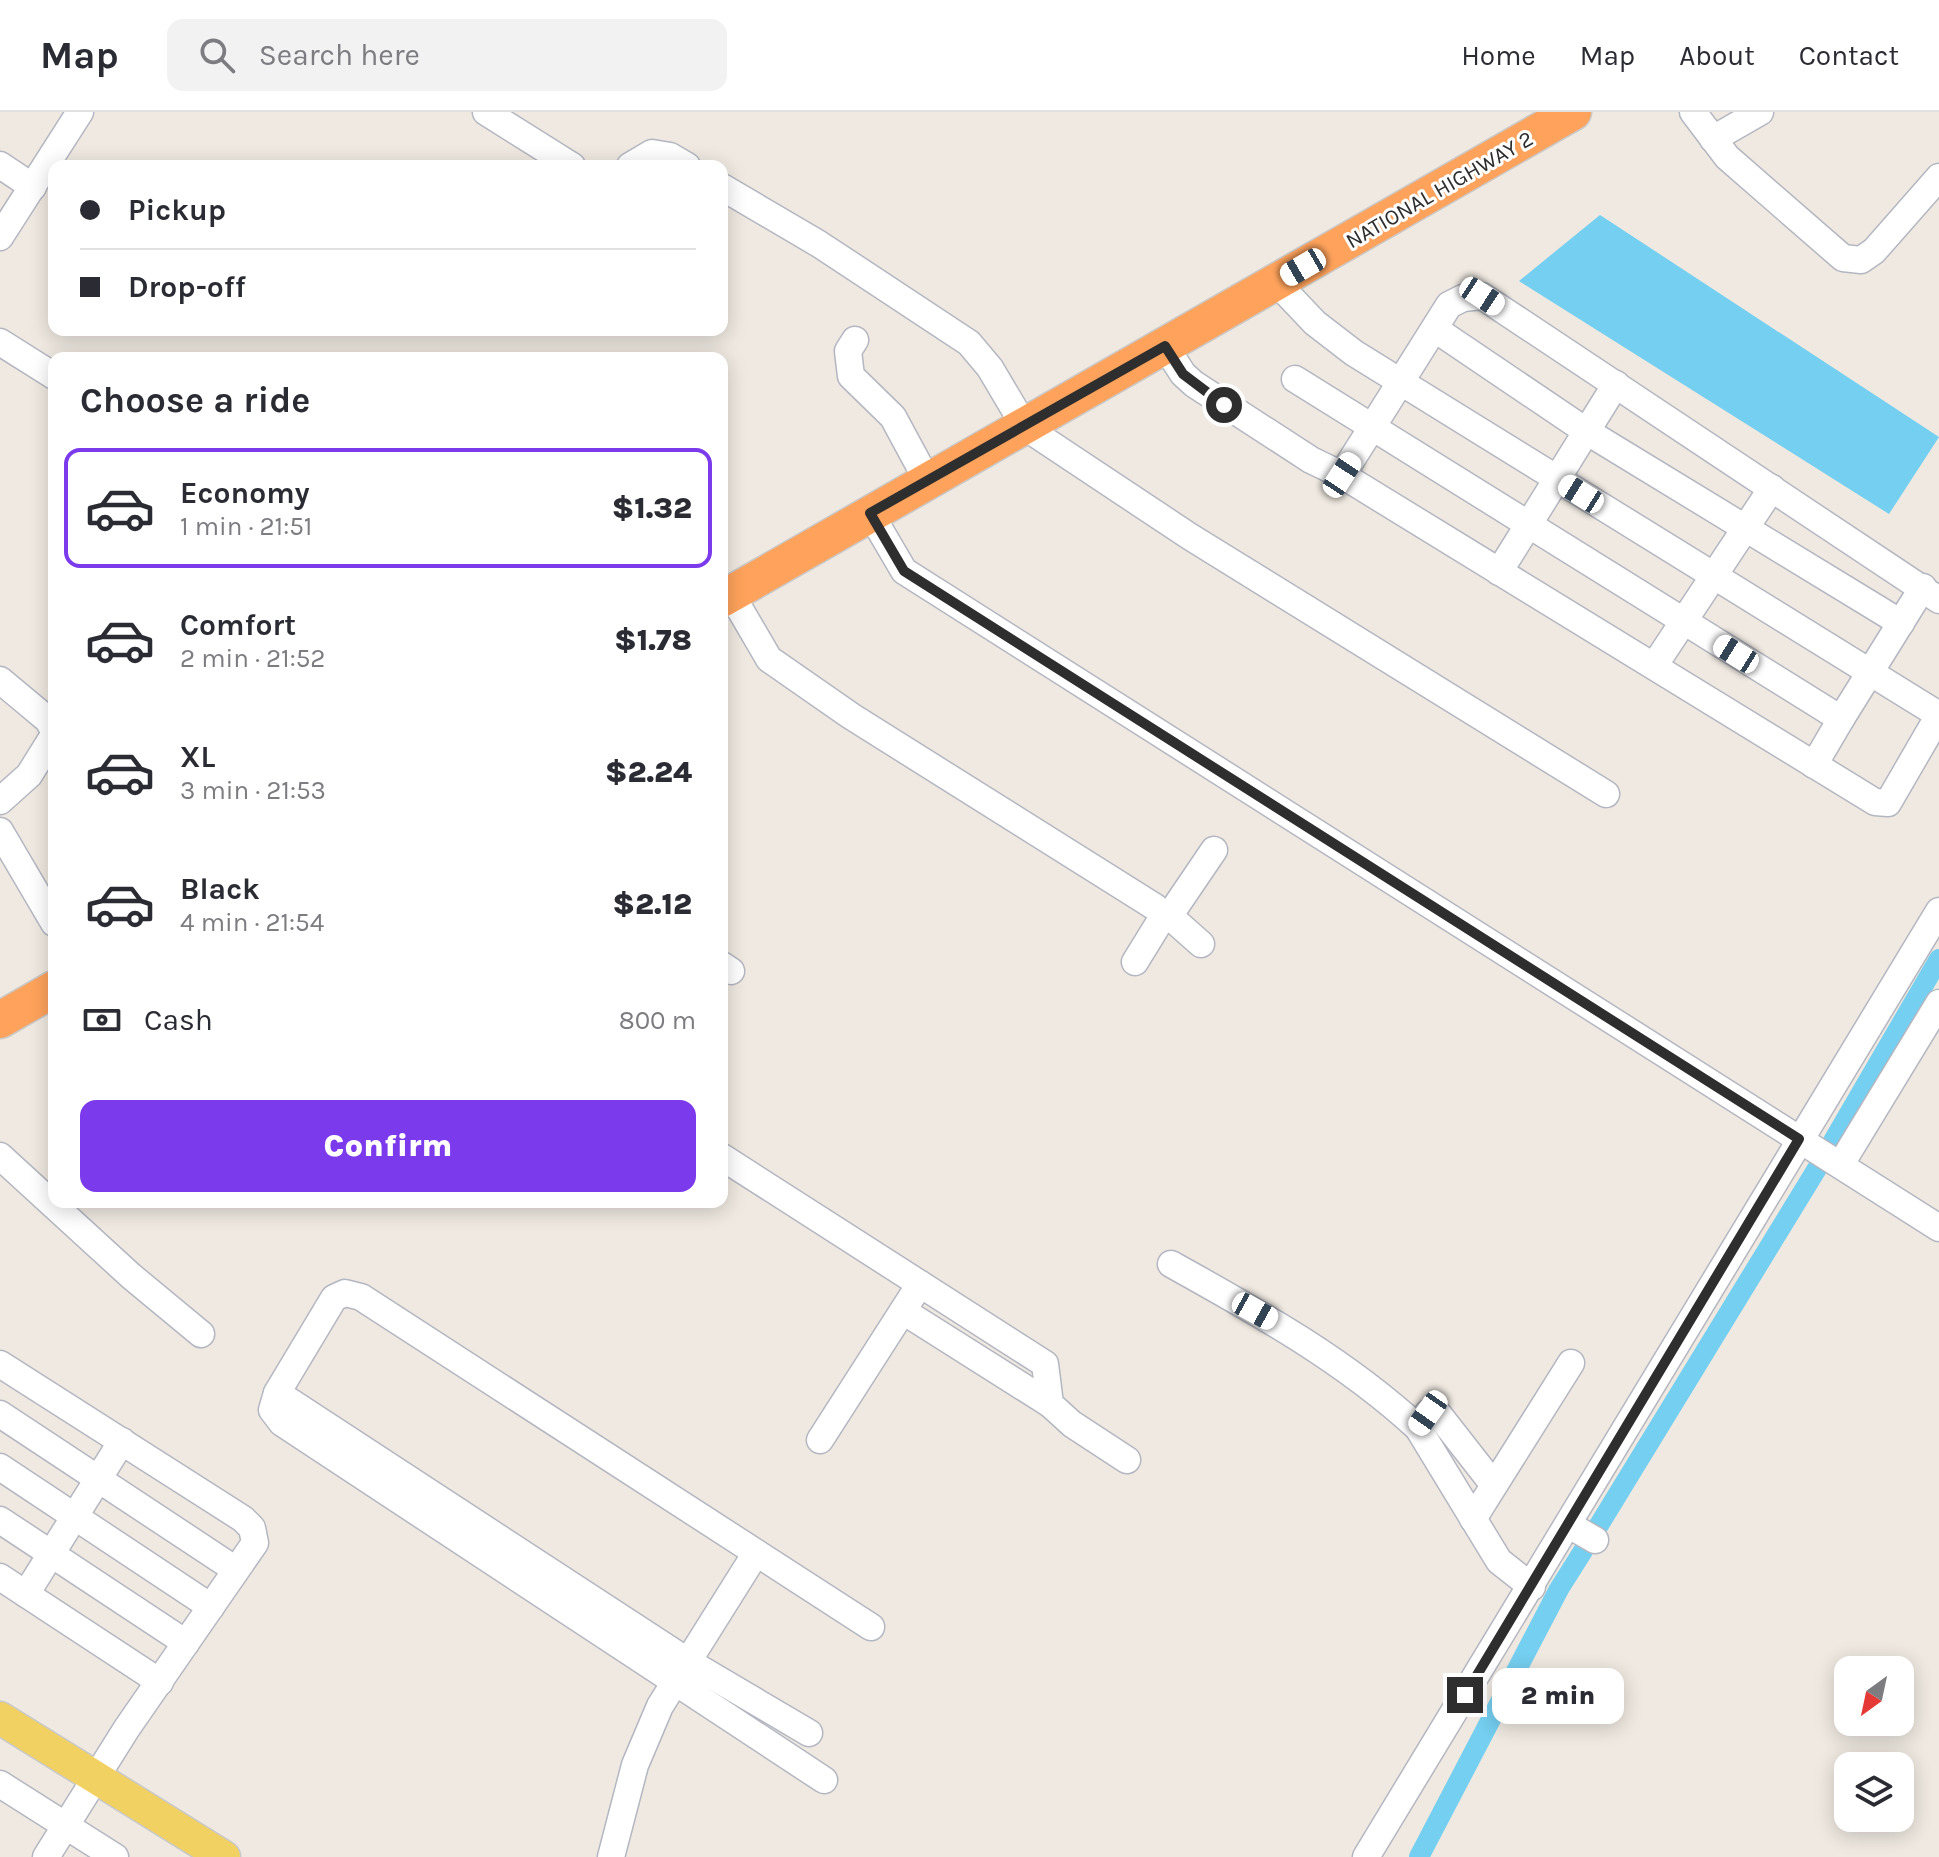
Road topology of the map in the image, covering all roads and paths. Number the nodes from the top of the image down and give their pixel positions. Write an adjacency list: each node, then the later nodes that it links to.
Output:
1 (80, 112): 7 (street)
2 (486, 112): 8 (street)
3 (1573, 112): 17 (highway, NATIONAL HIGHWAY 2)
4 (1693, 112): 6 (street)
5 (1760, 112): 6 (street)
6 (1713, 139): 13 (street)
7 (50, 160)
8 (562, 160)
9 (640, 160): 10 (street)
10 (677, 160)
11 (48, 163): 14 (street)
12 (0, 165): 14 (street)
13 (1939, 177)
14 (33, 187): 16 (street)
15 (728, 191): 26 (street)
16 (0, 237)
17 (1276, 282): 21 (highway, NATIONAL HIGHWAY 2); 24 (street)
18 (1435, 329): 24 (street); 25 (street); 28 (street)
19 (855, 340): 31 (street)
20 (0, 342): 22 (street)
21 (1165, 346): 26 (highway, NATIONAL HIGHWAY 2); 29 (street)
22 (48, 372)
23 (1295, 379): 27 (street)
24 (1402, 383): 27 (street); 30 (street)
25 (1616, 384): 28 (street); 32 (street)
26 (1025, 427): 31 (highway, NATIONAL HIGHWAY 2); 51 (street)
27 (1373, 428): 29 (street); 34 (street)
28 (1586, 431): 30 (street); 35 (street)
29 (1342, 475): 36 (street)
30 (1555, 478): 34 (street); 37 (street)
31 (927, 480): 33 (highway, NATIONAL HIGHWAY 2)
32 (1772, 488): 35 (street); 38 (street)
33 (870, 513): 39 (highway, NATIONAL HIGHWAY 2); 63 (street)
34 (1527, 524): 36 (street); 41 (street)
35 (1744, 529): 37 (street); 42 (street)
36 (1499, 572): 43 (street)
37 (1713, 576): 41 (street); 44 (street)
38 (1931, 594): 42 (street)
39 (728, 596)
40 (728, 600): 57 (street)
41 (1683, 621): 43 (street); 47 (street)
42 (1901, 623): 44 (street)
43 (1654, 666): 50 (street)
44 (1870, 673): 46 (street); 47 (street)
45 (0, 680): 48 (street)
46 (1939, 715): 50 (street)
47 (1841, 719): 50 (street)
48 (48, 720)
49 (48, 743): 52 (street)
50 (1814, 765)
51 (1606, 794)
52 (0, 801)
53 (0, 831): 56 (street)
54 (1214, 850): 57 (street)
55 (1939, 911): 63 (street)
56 (48, 913)
57 (1166, 914): 58 (street); 59 (street)
58 (1201, 944)
59 (1135, 962)
60 (48, 992): 62 (highway)
61 (1939, 1003): 66 (street)
62 (0, 1020)
63 (1799, 1139): 66 (street); 88 (street)
64 (0, 1156): 67 (street)
65 (728, 1161): 71 (street)
66 (1841, 1164): 69 (street)
67 (48, 1200)
68 (57, 1208): 73 (street)
69 (1939, 1228)
70 (1171, 1264): 78 (street)
71 (920, 1284): 72 (street); 76 (street)
72 (903, 1311): 76 (street); 79 (street)
73 (201, 1334)
74 (1571, 1363): 84 (street)
75 (2, 1369): 80 (street)
76 (1050, 1404): 81 (street)
77 (0, 1414): 83 (street)
78 (1418, 1428): 84 (street); 86 (street)
79 (820, 1440)
80 (122, 1441): 83 (street); 92 (street)
81 (1127, 1460)
82 (0, 1467): 85 (street)
83 (99, 1478): 85 (street); 92 (street)
84 (1493, 1484): 86 (street)
85 (75, 1516): 91 (street); 96 (street)
86 (1473, 1519): 94 (street)
87 (0, 1520): 91 (street)
88 (1569, 1525): 89 (street); 94 (street)
89 (1595, 1540)
90 (756, 1553): 97 (street); 99 (street); 99 (street)
91 (51, 1554): 95 (street); 98 (street)
92 (236, 1570): 96 (street)
93 (0, 1577): 95 (street)
94 (1532, 1587): 111 (street)
95 (26, 1594): 100 (street)
96 (211, 1607): 98 (street)
97 (871, 1627)
98 (186, 1643): 100 (street)
99 (682, 1670): 102 (street); 104 (street); 110 (street)
100 (160, 1682): 103 (street)
101 (0, 1718): 103 (main road)
102 (809, 1733)
103 (95, 1777): 106 (street); 109 (main road)
104 (824, 1780)
105 (0, 1784): 106 (street)
106 (65, 1826): 107 (street); 108 (street)
107 (46, 1857)
108 (115, 1857)
109 (224, 1857)
110 (611, 1857)
111 (1366, 1857)

